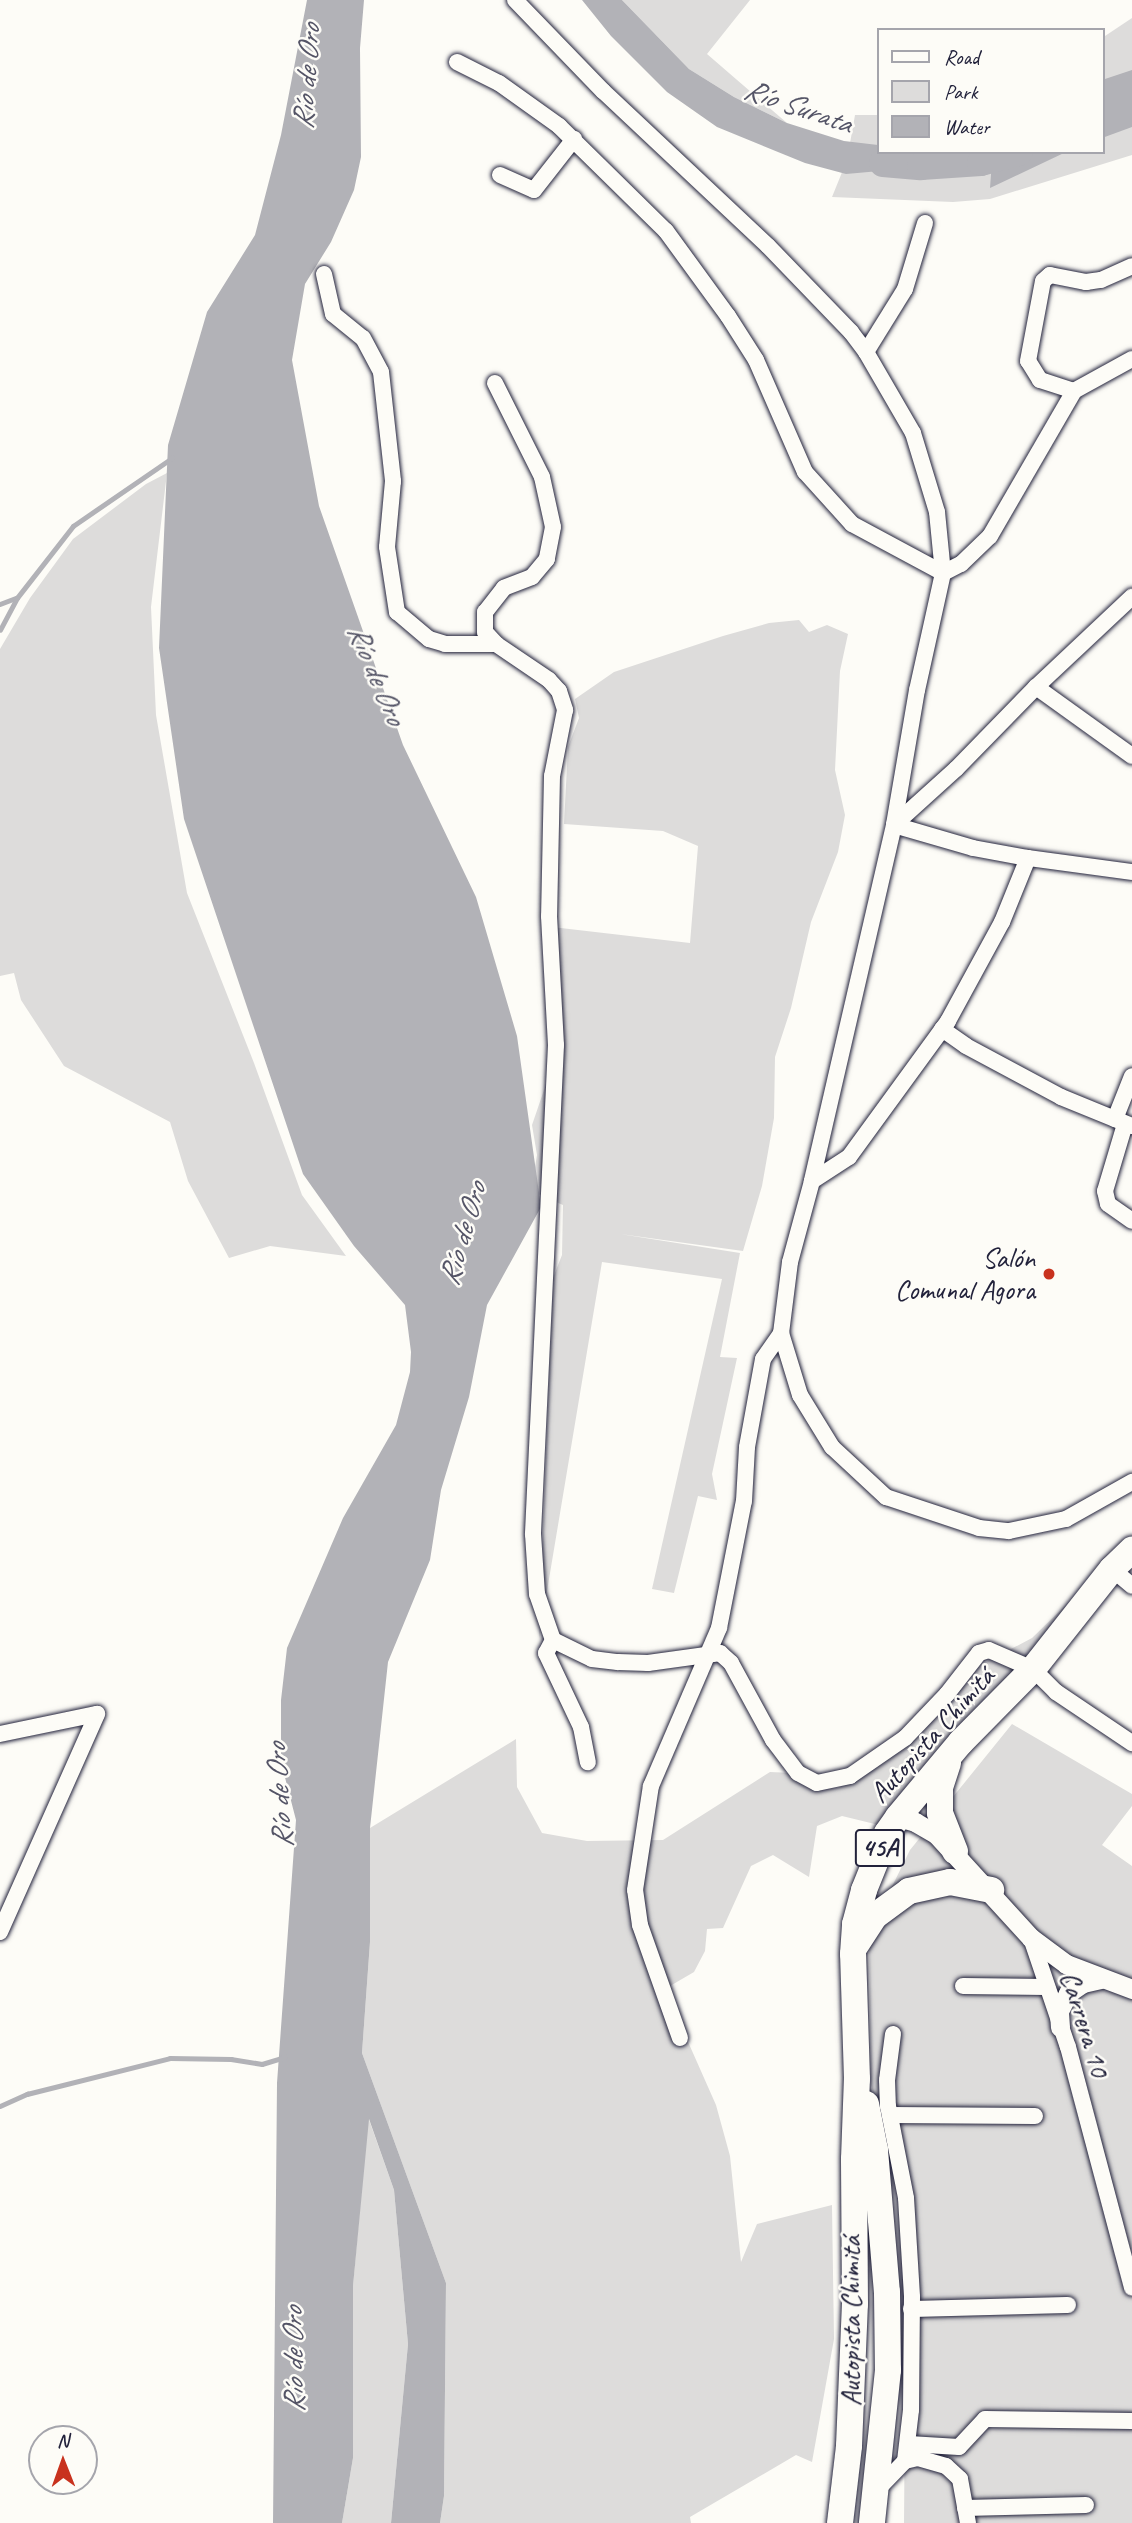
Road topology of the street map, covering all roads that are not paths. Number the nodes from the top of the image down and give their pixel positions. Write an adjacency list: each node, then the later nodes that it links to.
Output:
1 (515, 0): 8 (street)
2 (457, 62): 3 (street)
3 (574, 139): 4 (street); 12 (street)
4 (500, 175)
5 (925, 223): 8 (street)
6 (1132, 266): 11 (street)
7 (324, 274): 14 (street)
8 (866, 352): 12 (street)
9 (1132, 359): 11 (street)
10 (495, 383): 14 (street)
11 (1074, 391): 12 (street)
12 (943, 573): 17 (street)
13 (1132, 597): 15 (street)
14 (496, 644): 30 (street)
15 (1036, 687): 16 (street); 17 (street)
16 (1132, 756)
17 (894, 825): 18 (street); 23 (street)
18 (1028, 858): 19 (street); 20 (street)
19 (1132, 872)
20 (942, 1029): 22 (street); 23 (street)
21 (1132, 1076): 22 (street)
22 (1124, 1123): 24 (street)
23 (813, 1181): 25 (street)
24 (1132, 1221)
25 (781, 1333): 26 (street); 31 (street)
26 (1132, 1482)
27 (1132, 1550): 28 (highway, Autopista Chimitá / 45A)
28 (1112, 1569): 29 (street); 32 (highway, Autopista Chimitá / 45A)
29 (1132, 1586)
30 (553, 1640): 31 (street); 36 (street)
31 (708, 1652): 32 (street); 49 (street)
32 (1033, 1669): 34 (highway, Autopista Chimitá / 45A); 35 (street)
33 (0, 1734): 40 (street)
34 (961, 1742): 37 (highway, Autopista Chimitá / 45A); 38 (highway)
35 (1132, 1743)
36 (588, 1762)
37 (898, 1816): 38 (street); 42 (highway, Autopista Chimitá / 45A)
38 (955, 1851): 39 (street)
39 (991, 1890): 41 (street); 42 (highway)
40 (0, 1932)
41 (1031, 1938): 43 (street); 45 (street, Carrera 10)
42 (853, 1954): 50 (highway, Autopista Chimitá / 45A)
43 (1101, 1979): 46 (street); 47 (street)
44 (963, 1986): 45 (street)
45 (1046, 1987): 47 (street, Carrera 10)
46 (1132, 1989)
47 (1060, 2027): 53 (street, Carrera 10)
48 (893, 2034): 51 (street)
49 (680, 2038)
50 (857, 2079): 59 (highway, Autopista Chimitá / 45A); 62 (highway, Autopista Chimitá / 45A)
51 (890, 2115): 52 (street); 55 (street)
52 (1035, 2116)
53 (1132, 2288)
54 (1069, 2305): 55 (street)
55 (911, 2309): 57 (street)
56 (1132, 2421): 57 (street)
57 (909, 2444): 58 (street)
58 (905, 2461): 59 (street); 61 (street)
59 (876, 2491): 63 (highway, Autopista Chimitá / 45A)
60 (1086, 2505): 61 (street)
61 (967, 2516)
62 (840, 2523)
63 (872, 2523)

